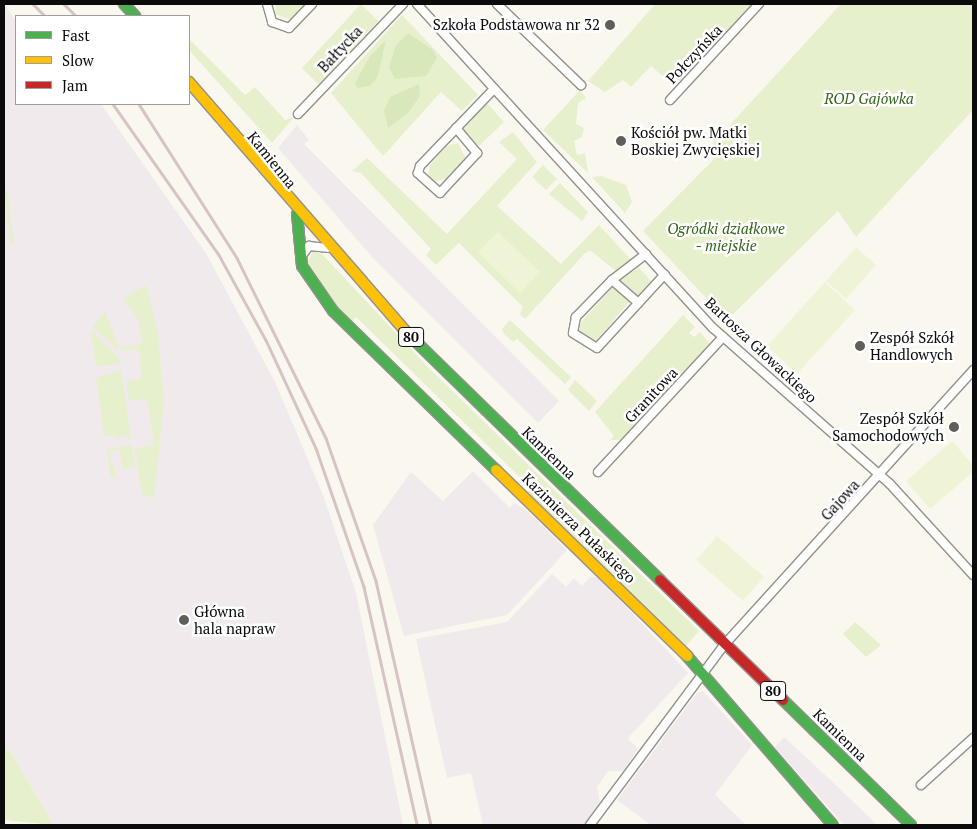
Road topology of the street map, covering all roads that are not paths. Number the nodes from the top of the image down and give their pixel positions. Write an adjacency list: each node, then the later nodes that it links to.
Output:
1 (124, 4): 8 (main road)
2 (267, 4): 3 (street)
3 (312, 4)
4 (403, 4): 13 (street, Bałtycka)
5 (417, 4): 11 (street, Bartosza Głowackiego)
6 (497, 4): 10 (street)
7 (759, 4): 12 (street, Połczyńska)
8 (133, 15)
9 (190, 83): 15 (main road, Kamienna / 80)
10 (581, 85)
11 (493, 90): 14 (street); 17 (street, Bartosza Głowackiego)
12 (670, 100)
13 (298, 114)
14 (456, 128): 14 (street)
15 (297, 214): 16 (main road, Kamienna / 80); 18 (main road, Kazimierza Pułaskiego)
16 (327, 248): 18 (street); 27 (main road, Kamienna / 80)
17 (646, 254): 19 (street, Bartosza Głowackiego); 20 (street)
18 (301, 257): 28 (main road, Kazimierza Pułaskiego)
19 (664, 274): 21 (street); 22 (street, Bartosza Głowackiego)
20 (612, 280): 21 (street); 21 (street)
21 (638, 303)
22 (724, 337): 24 (street, Granitowa); 25 (street, Bartosza Głowackiego)
23 (973, 370): 25 (street, Gajowa)
24 (598, 472)
25 (881, 475): 26 (street, Bartosza Głowackiego); 27 (street, Gajowa)
26 (973, 575)
27 (724, 645): 28 (street, Gajowa); 33 (main road, Kamienna / 80)
28 (702, 673): 31 (street); 32 (main road, Kazimierza Pułaskiego)
29 (973, 738): 30 (street)
30 (921, 785)
31 (590, 825)
32 (834, 825)
33 (911, 825)

